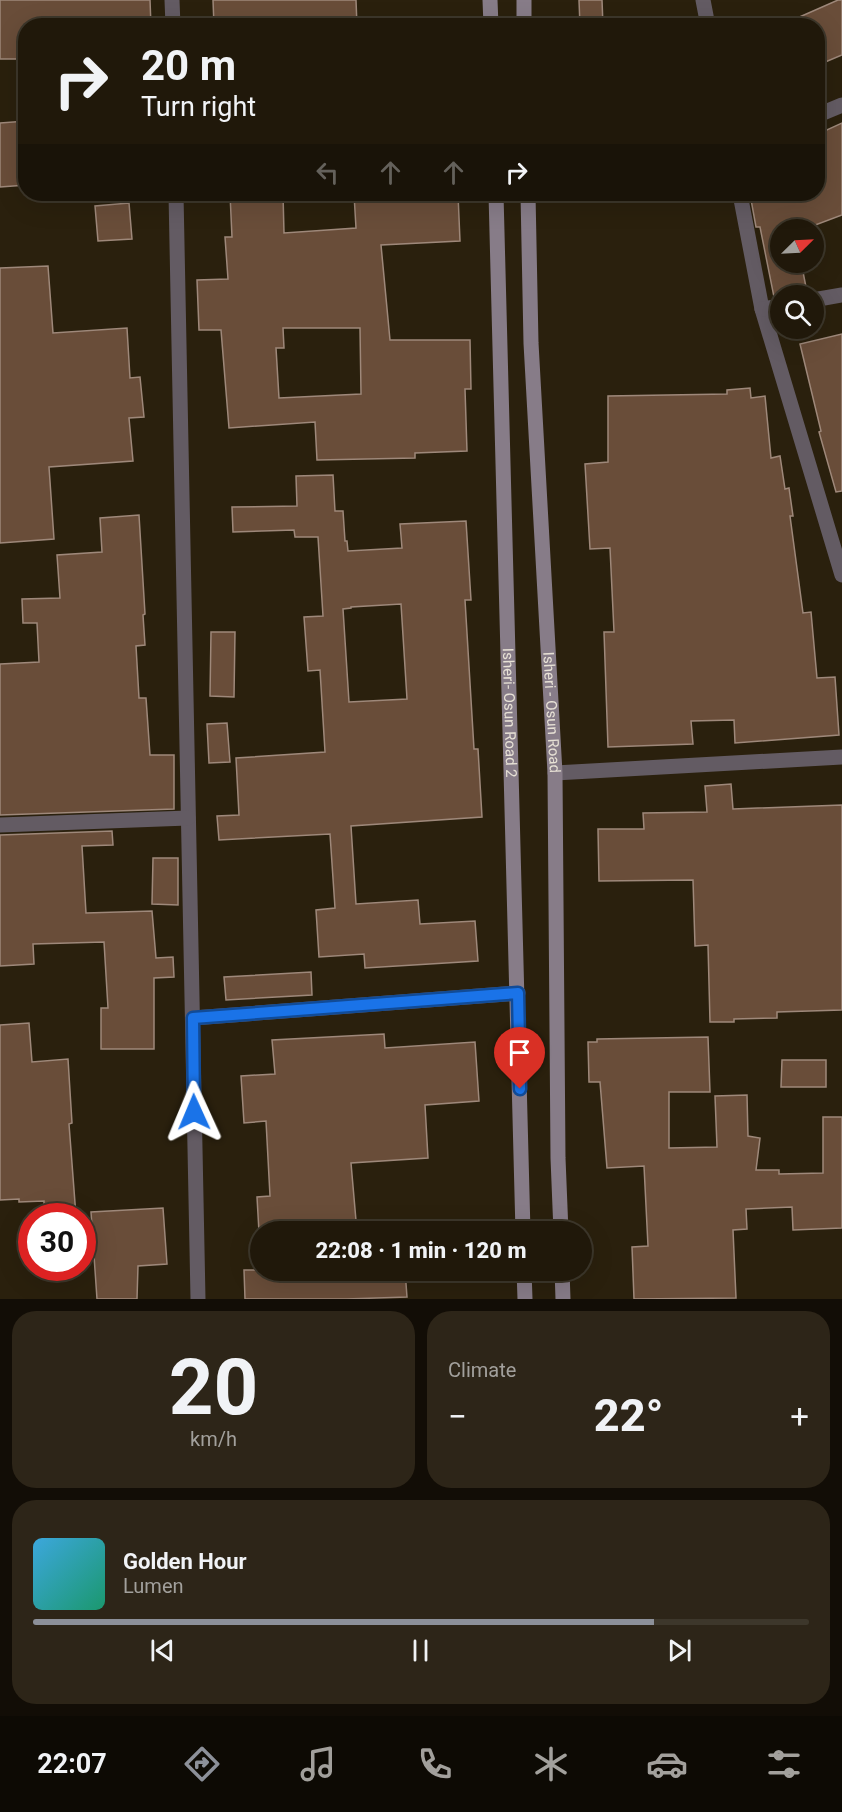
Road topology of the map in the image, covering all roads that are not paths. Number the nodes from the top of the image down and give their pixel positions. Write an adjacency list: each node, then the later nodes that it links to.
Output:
1 (172, 0): 5 (street)
2 (490, 0): 6 (main road)
3 (524, 0): 7 (main road)
4 (703, 0): 8 (street)
5 (173, 18)
6 (491, 18)
7 (524, 18)
8 (706, 18)
9 (842, 105): 10 (street)
10 (825, 112)
11 (176, 201): 22 (street)
12 (496, 201): 24 (main road, Isheri- Osun Road 2)
13 (528, 201): 21 (main road, Isheri - Osun Road)
14 (741, 201): 18 (street)
15 (842, 296): 16 (street)
16 (824, 298)
17 (770, 308): 18 (street)
18 (762, 309): 19 (street)
19 (842, 575)
20 (842, 757): 21 (street)
21 (555, 773): 27 (main road, Isheri - Osun Road)
22 (188, 818): 23 (street); 25 (street)
23 (0, 825)
24 (518, 993): 25 (street); 26 (main road, Isheri- Osun Road 2)
25 (193, 1018): 30 (street)
26 (523, 1221)
27 (561, 1221)
28 (524, 1281): 31 (main road)
29 (562, 1281): 32 (main road)
30 (198, 1299)
31 (525, 1299)
32 (563, 1299)

